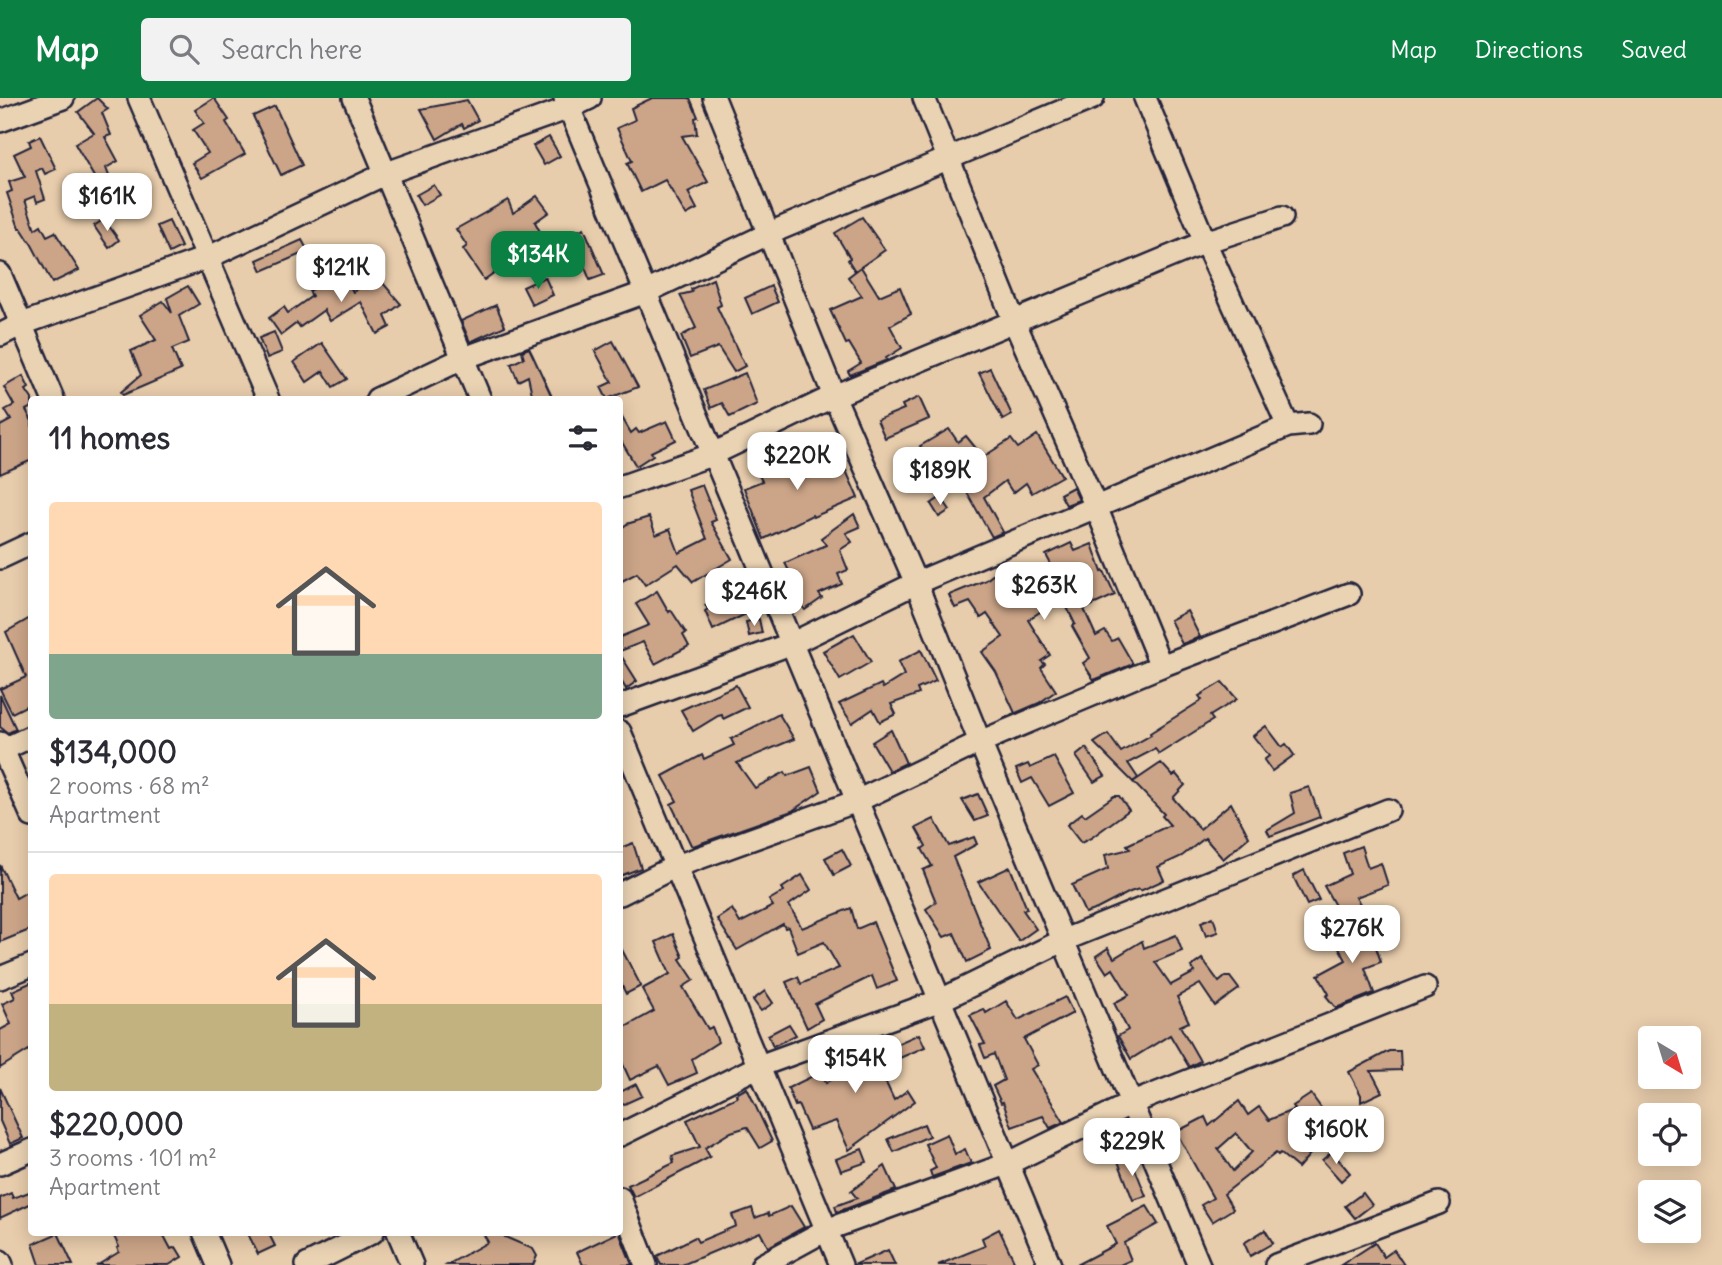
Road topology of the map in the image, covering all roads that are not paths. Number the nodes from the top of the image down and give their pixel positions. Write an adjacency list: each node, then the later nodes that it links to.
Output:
1 (63, 98): 10 (street)
2 (139, 98): 16 (street)
3 (354, 98): 12 (street)
4 (590, 98): 9 (street)
5 (714, 98): 14 (street)
6 (924, 98): 11 (street)
7 (1093, 98): 11 (street)
8 (1145, 98): 15 (street)
9 (567, 103): 12 (street); 18 (street)
10 (0, 121)
11 (950, 158): 14 (street); 19 (street)
12 (387, 173): 16 (street); 22 (street)
13 (1282, 217): 15 (street)
14 (770, 233): 18 (street); 27 (street)
15 (1205, 242): 19 (street); 30 (street)
16 (209, 257): 20 (street); 24 (street)
17 (0, 274): 20 (street)
18 (646, 292): 22 (street); 28 (street)
19 (1014, 321): 27 (street); 30 (street)
20 (22, 324): 21 (street); 23 (street)
21 (0, 335)
22 (464, 358): 25 (street); 26 (street)
23 (52, 396)
24 (267, 396)
25 (383, 396)
26 (479, 396)
27 (834, 396): 28 (street); 33 (street)
28 (711, 455): 29 (street); 35 (street)
29 (623, 487)
30 (1096, 507): 33 (street); 36 (street)
31 (28, 545): 32 (street)
32 (0, 558)
33 (916, 583): 35 (street); 40 (street)
34 (1349, 594): 36 (street)
35 (793, 643): 37 (street); 42 (street)
36 (1161, 666): 40 (street)
37 (623, 705)
38 (28, 738): 41 (street)
39 (623, 740): 45 (street)
40 (980, 742): 42 (street); 47 (street)
41 (1, 748): 43 (street)
42 (857, 801): 45 (street); 51 (street)
43 (28, 807)
44 (1388, 810): 47 (street)
45 (674, 867): 46 (street); 52 (street)
46 (623, 892)
47 (1064, 940): 51 (street); 53 (street)
48 (28, 967): 49 (street)
49 (0, 978)
50 (1425, 987): 53 (street)
51 (941, 1000): 52 (street); 57 (street)
52 (760, 1066): 54 (street); 60 (street)
53 (1130, 1104): 57 (street); 71 (street)
54 (623, 1134)
55 (28, 1152): 56 (street)
56 (0, 1164)
57 (1007, 1164): 60 (street); 70 (street)
58 (1438, 1203): 72 (street)
59 (623, 1206): 67 (street)
60 (826, 1230): 68 (street); 69 (street)
61 (206, 1236): 64 (street)
62 (365, 1236): 65 (street)
63 (400, 1236): 66 (street)
64 (218, 1265)
65 (307, 1265)
66 (412, 1265)
67 (646, 1265)
68 (762, 1265)
69 (841, 1265)
70 (1050, 1265)
71 (1199, 1265)
72 (1276, 1265)

